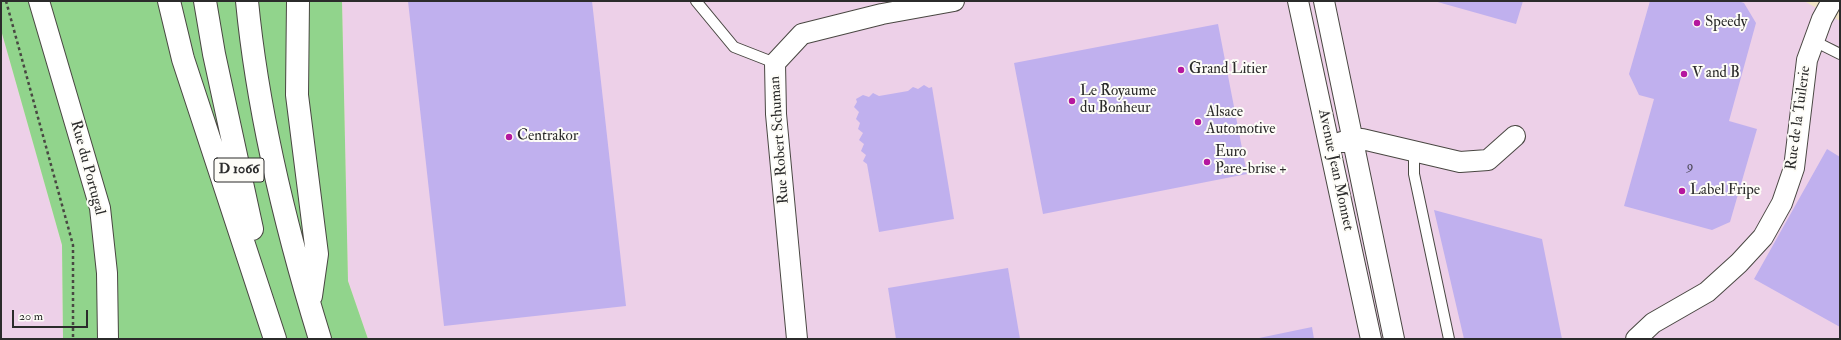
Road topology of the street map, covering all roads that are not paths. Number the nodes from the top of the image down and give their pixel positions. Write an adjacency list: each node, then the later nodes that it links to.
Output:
1 (39, 1): 19 (street, Rue du Portugal)
2 (169, 1): 20 (highway)
3 (205, 1): 20 (highway, D 1066)
4 (247, 1): 18 (highway, D 1066)
5 (298, 1): 18 (highway)
6 (696, 1): 13 (lane)
7 (954, 1): 13 (street, Rue Robert Schuman)
8 (1298, 1): 16 (street, Avenue Jean Monnet)
9 (1324, 1): 15 (street, Avenue Jean Monnet)
10 (1832, 1): 11 (street, Rue de la Tuilerie)
11 (1814, 41): 12 (lane); 26 (street, Rue de la Tuilerie)
12 (1840, 54)
13 (774, 63): 22 (street, Rue Robert Schuman)
14 (1515, 136): 17 (street)
15 (1354, 140): 16 (street); 17 (street); 24 (street, Avenue Jean Monnet)
16 (1330, 144): 23 (street, Avenue Jean Monnet)
17 (1414, 151): 25 (lane)
18 (310, 306): 21 (highway, D 1066)
19 (108, 339)
20 (276, 339)
21 (320, 339)
22 (797, 339)
23 (1371, 339)
24 (1394, 339)
25 (1449, 339)
26 (1636, 339)

